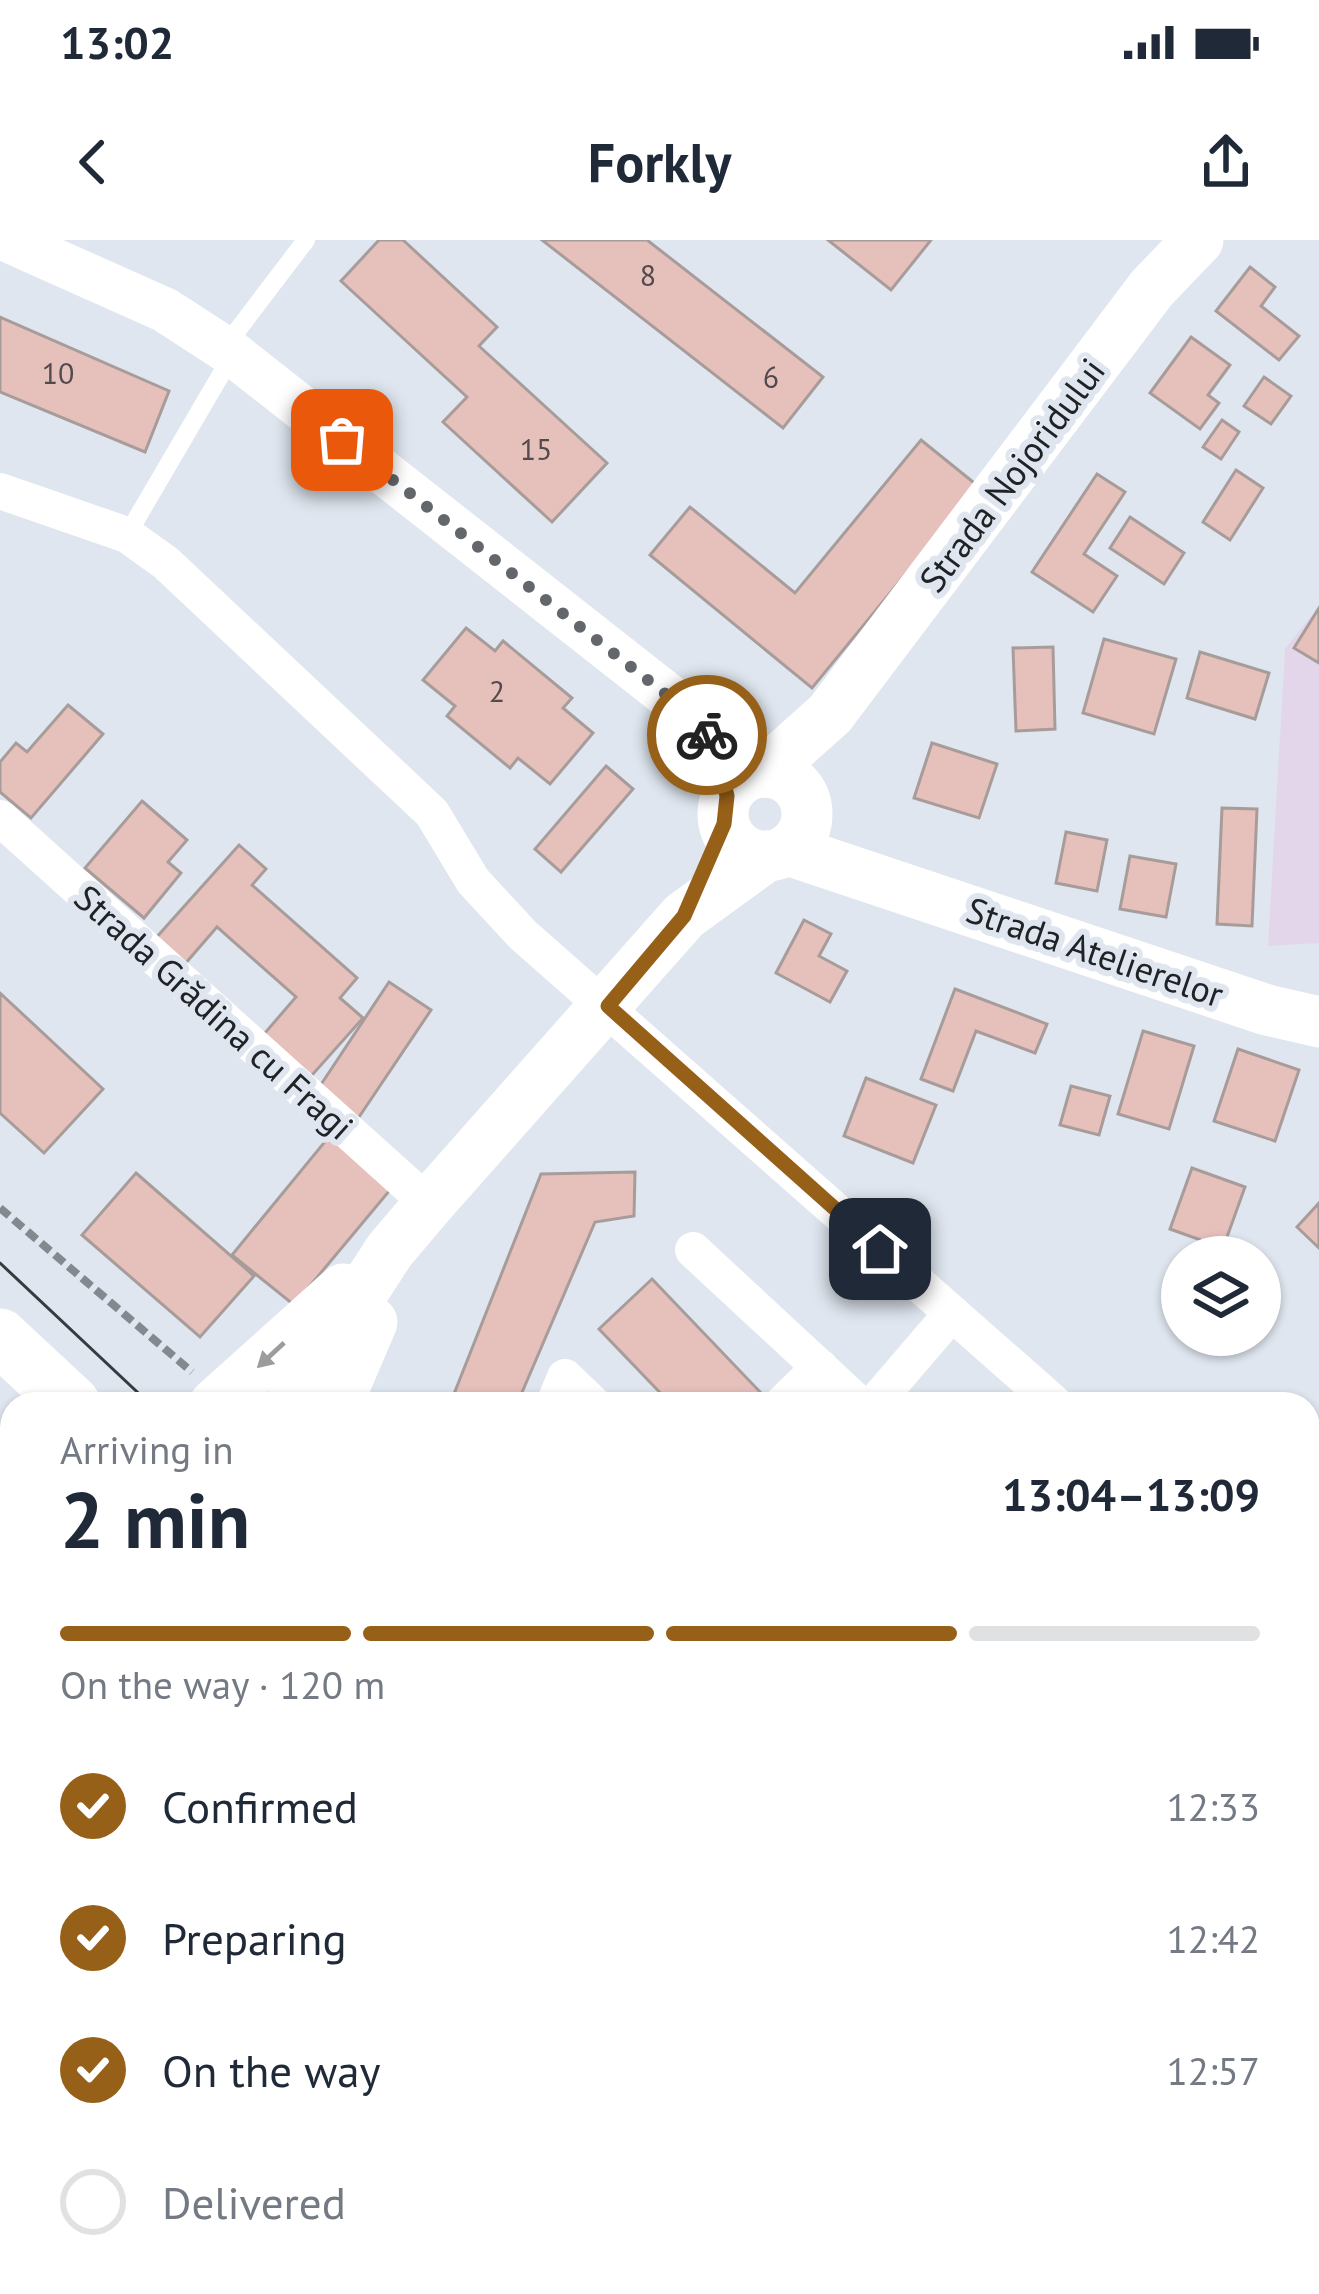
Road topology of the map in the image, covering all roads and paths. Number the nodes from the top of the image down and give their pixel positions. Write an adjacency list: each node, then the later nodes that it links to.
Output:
1 (306, 240): 6 (lane)
2 (1168, 240): 5 (street)
3 (1198, 240): 5 (main road, Strada Nojoridului)
4 (15, 242): 6 (street)
5 (1152, 288): 9 (main road, Strada Nojoridului)
6 (228, 351): 8 (lane); 9 (street)
7 (0, 491): 8 (street)
8 (127, 535): 11 (street)
9 (766, 810): 11 (main road); 12 (main road, Strada Atelierelor)
10 (0, 818): 13 (street, Strada Grădina cu Fragi)
11 (608, 1006): 13 (main road); 17 (street)
12 (1319, 1022)
13 (429, 1204): 15 (main road)
14 (0, 1208): 21 (path)
15 (389, 1250): 22 (main road, one-way to 22); 23 (main road); 24 (main road)
16 (693, 1250): 19 (street)
17 (952, 1313): 29 (street); 30 (street)
18 (0, 1337): 20 (main road)
19 (820, 1367): 27 (street); 28 (street)
20 (59, 1392)
21 (210, 1392)
22 (230, 1392)
23 (298, 1392)
24 (342, 1392)
25 (559, 1392): 26 (street)
26 (581, 1392)
27 (794, 1392)
28 (846, 1392)
29 (884, 1392)
30 (1041, 1392)

